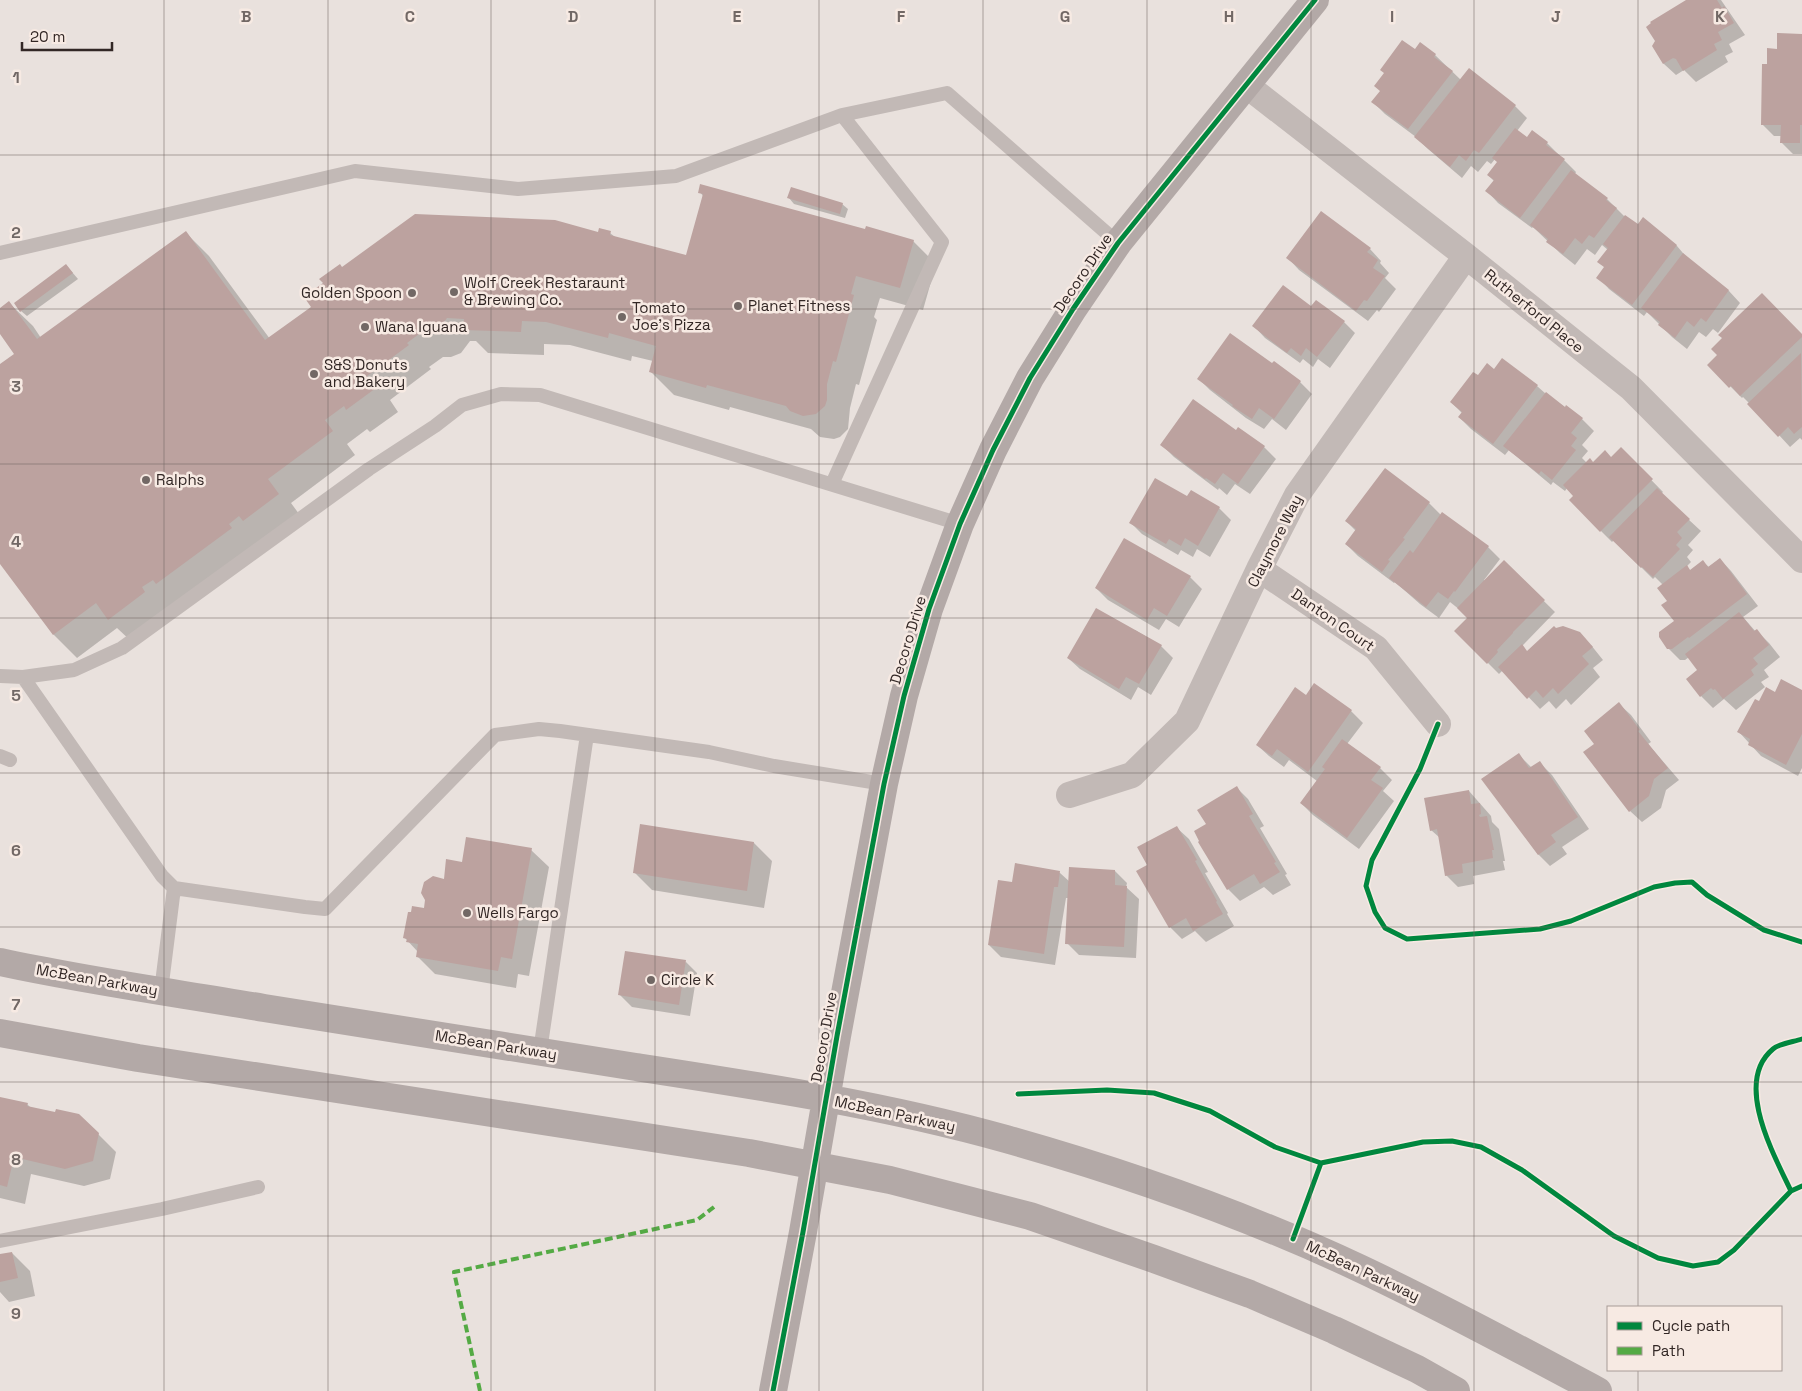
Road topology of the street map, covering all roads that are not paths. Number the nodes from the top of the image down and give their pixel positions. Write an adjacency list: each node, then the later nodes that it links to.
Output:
1 (1316, 0): 2 (main road, Decoro Drive)
2 (1246, 85): 4 (main road, Decoro Drive); 6 (street, Rutherford Place)
3 (842, 115): 4 (lane); 5 (lane); 7 (lane)
4 (1118, 243): 8 (main road, Decoro Drive)
5 (0, 253)
6 (1466, 256): 9 (street, Rutherford Place); 10 (street, Claymore Way)
7 (832, 484): 8 (lane); 12 (lane)
8 (960, 524): 15 (main road, Decoro Drive)
9 (1802, 560)
10 (1259, 569): 13 (street, Danton Court); 16 (street, Claymore Way)
11 (0, 676): 12 (lane)
12 (23, 677): 17 (lane)
13 (1438, 724)
14 (587, 735): 15 (lane); 17 (lane); 21 (lane)
15 (884, 784): 22 (main road, Decoro Drive)
16 (1069, 795)
17 (174, 888): 19 (lane)
18 (0, 962): 19 (main road, McBean Parkway)
19 (161, 991): 21 (main road, McBean Parkway)
20 (0, 1033): 23 (main road)
21 (540, 1051): 22 (main road, McBean Parkway)
22 (825, 1099): 23 (main road, Decoro Drive); 28 (main road, McBean Parkway)
23 (814, 1166): 26 (main road, Decoro Drive); 27 (main road)
24 (258, 1187): 25 (lane)
25 (0, 1241)
26 (773, 1391)
27 (1456, 1391)
28 (1598, 1391)

